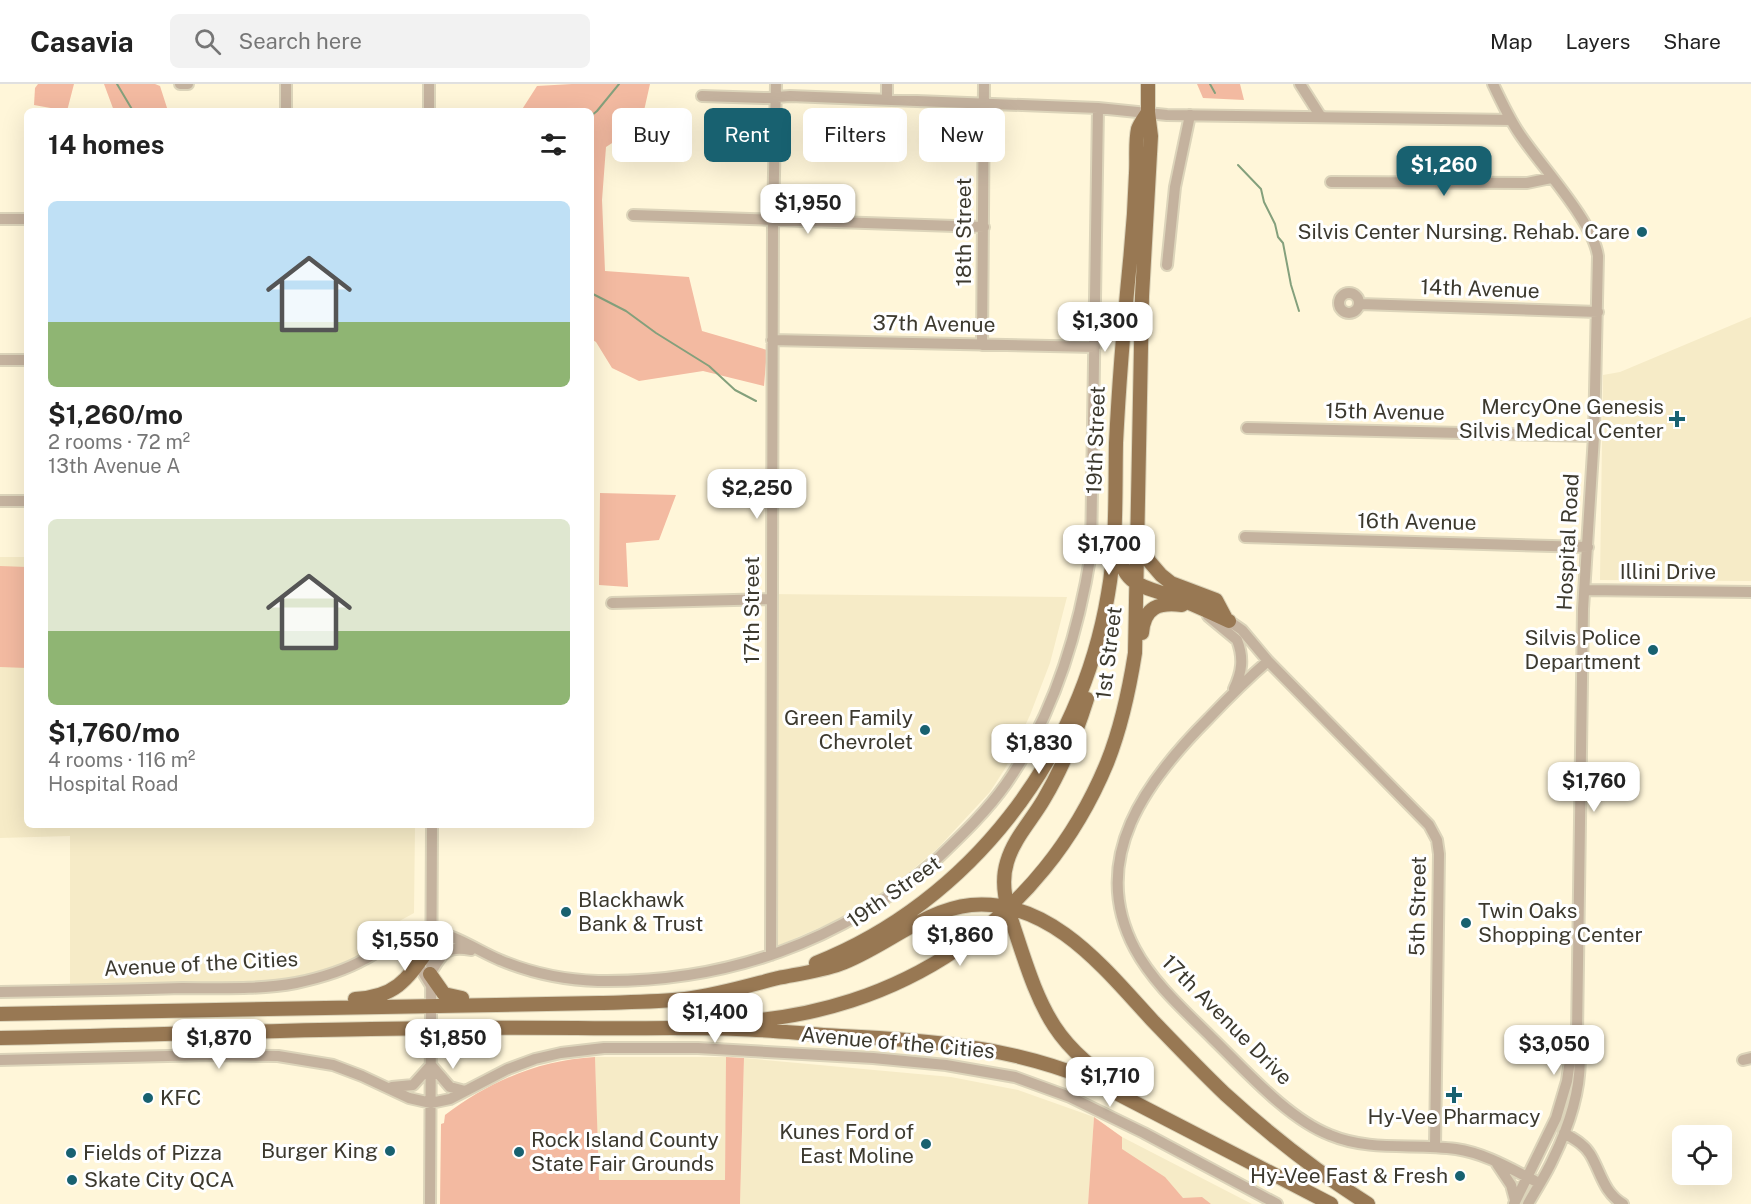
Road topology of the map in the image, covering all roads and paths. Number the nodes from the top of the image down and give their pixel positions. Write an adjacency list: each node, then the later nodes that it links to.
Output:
1 (180, 84): 2 (street)
2 (188, 84)
3 (286, 84): 15 (street)
4 (429, 84): 16 (street)
5 (776, 84): 12 (street, 17th Street)
6 (887, 84): 13 (street)
7 (984, 84): 14 (street, 18th Street)
8 (1148, 84): 18 (main road, 1st Street)
9 (1299, 84): 20 (street)
10 (1493, 84): 21 (street, Hospital Road)
11 (702, 96): 12 (street)
12 (775, 97): 13 (street); 27 (street, 17th Street)
13 (887, 100): 14 (street)
14 (984, 105): 17 (street); 28 (street, 18th Street)
15 (286, 108)
16 (429, 108)
17 (1098, 108): 18 (street); 34 (street, 19th Street)
18 (1148, 112): 19 (street); 37 (main road, 19th Street); 42 (main road, 1st Street)
19 (1190, 115): 20 (street); 29 (street)
20 (1321, 117): 21 (street)
21 (1511, 120): 22 (street, Hospital Road)
22 (1551, 178): 23 (street); 31 (street, Hospital Road)
23 (1331, 182)
24 (633, 215): 27 (street)
25 (0, 219): 26 (street)
26 (24, 219)
27 (773, 219): 28 (street); 32 (street, 17th Street)
28 (984, 226): 33 (street, 18th Street)
29 (1167, 265)
30 (1360, 304): 31 (street, 14th Avenue)
31 (1598, 312): 39 (street, Hospital Road)
32 (772, 340): 33 (street, 37th Avenue); 48 (street, 17th Street)
33 (982, 345): 34 (street, 37th Avenue)
34 (1095, 347): 63 (street, 19th Street)
35 (0, 360): 36 (street)
36 (24, 360)
37 (1117, 420): 45 (main road); 50 (main road, 19th Street)
38 (1247, 428): 39 (street, 15th Avenue)
39 (1593, 436): 44 (street, Hospital Road)
40 (0, 501): 41 (street)
41 (24, 501)
42 (1138, 533): 45 (main road, 1st Street); 52 (main road)
43 (1245, 537): 44 (street, 16th Avenue)
44 (1588, 547): 46 (street, Hospital Road)
45 (1137, 583): 50 (main road); 51 (main road); 52 (main road); 56 (main road, 1st Street)
46 (1585, 590): 47 (street, Illini Drive); 76 (street, Hospital Road)
47 (1751, 592)
48 (771, 599): 49 (street); 63 (street, 17th Street)
49 (612, 603)
50 (1106, 607): 53 (main road, 19th Street)
51 (1200, 608): 52 (main road); 55 (street); 56 (main road)
52 (1227, 619): 54 (street)
53 (1099, 635): 58 (main road, Avenue of the Cities); 66 (main road, 19th Street)
54 (1268, 662): 55 (street, 17th Avenue Drive); 85 (street, 5th Street)
55 (1232, 694): 85 (street, 17th Avenue Drive)
56 (1094, 791): 58 (main road, 1st Street)
57 (432, 828): 59 (street)
58 (1008, 908): 66 (main road, Avenue of the Cities); 72 (main road); 84 (main road, Avenue of the Cities); 93 (main road, Avenue of the Cities)
59 (430, 931): 60 (street, Avenue of the Cities); 61 (street); 62 (street)
60 (395, 942): 64 (street); 67 (street, Avenue of the Cities)
61 (430, 947): 64 (main road); 65 (street)
62 (483, 952): 63 (street); 65 (street)
63 (771, 955)
64 (417, 965): 65 (street); 70 (main road)
65 (430, 979): 68 (main road); 69 (street)
66 (772, 980): 68 (main road, Avenue of the Cities)
67 (0, 992)
68 (628, 1002): 69 (main road, Avenue of the Cities)
69 (430, 1005): 70 (main road, Avenue of the Cities); 74 (street)
70 (204, 1011): 71 (main road, Avenue of the Cities)
71 (0, 1014)
72 (552, 1027): 74 (main road, Avenue of the Cities); 84 (main road, Avenue of the Cities)
73 (412, 1029): 74 (main road, Avenue of the Cities); 75 (main road, Avenue of the Cities); 77 (main road, Avenue of the Cities)
74 (431, 1029): 79 (street)
75 (264, 1033)
76 (1577, 1034): 83 (street, Hospital Road); 87 (street, Hospital Road)
77 (0, 1038)
78 (0, 1060): 80 (street)
79 (431, 1065): 80 (street); 81 (street); 82 (street)
80 (389, 1088): 82 (street)
81 (465, 1091): 82 (street, Avenue of the Cities); 91 (street, Avenue of the Cities)
82 (431, 1103): 90 (street)
83 (1564, 1133): 88 (street, Hospital Road); 95 (street)
84 (1220, 1147): 92 (main road, Avenue of the Cities)
85 (1435, 1147): 86 (street, 17th Avenue Drive)
86 (1494, 1161): 87 (street, 17th Avenue Drive); 89 (street)
87 (1527, 1177): 88 (street, 17th Avenue Drive); 89 (street, Hospital Road)
88 (1539, 1183): 94 (street, Hospital Road)
89 (1514, 1202)
90 (430, 1204)
91 (1277, 1204)
92 (1330, 1204)
93 (1368, 1204)
94 (1528, 1204)
95 (1623, 1204)

